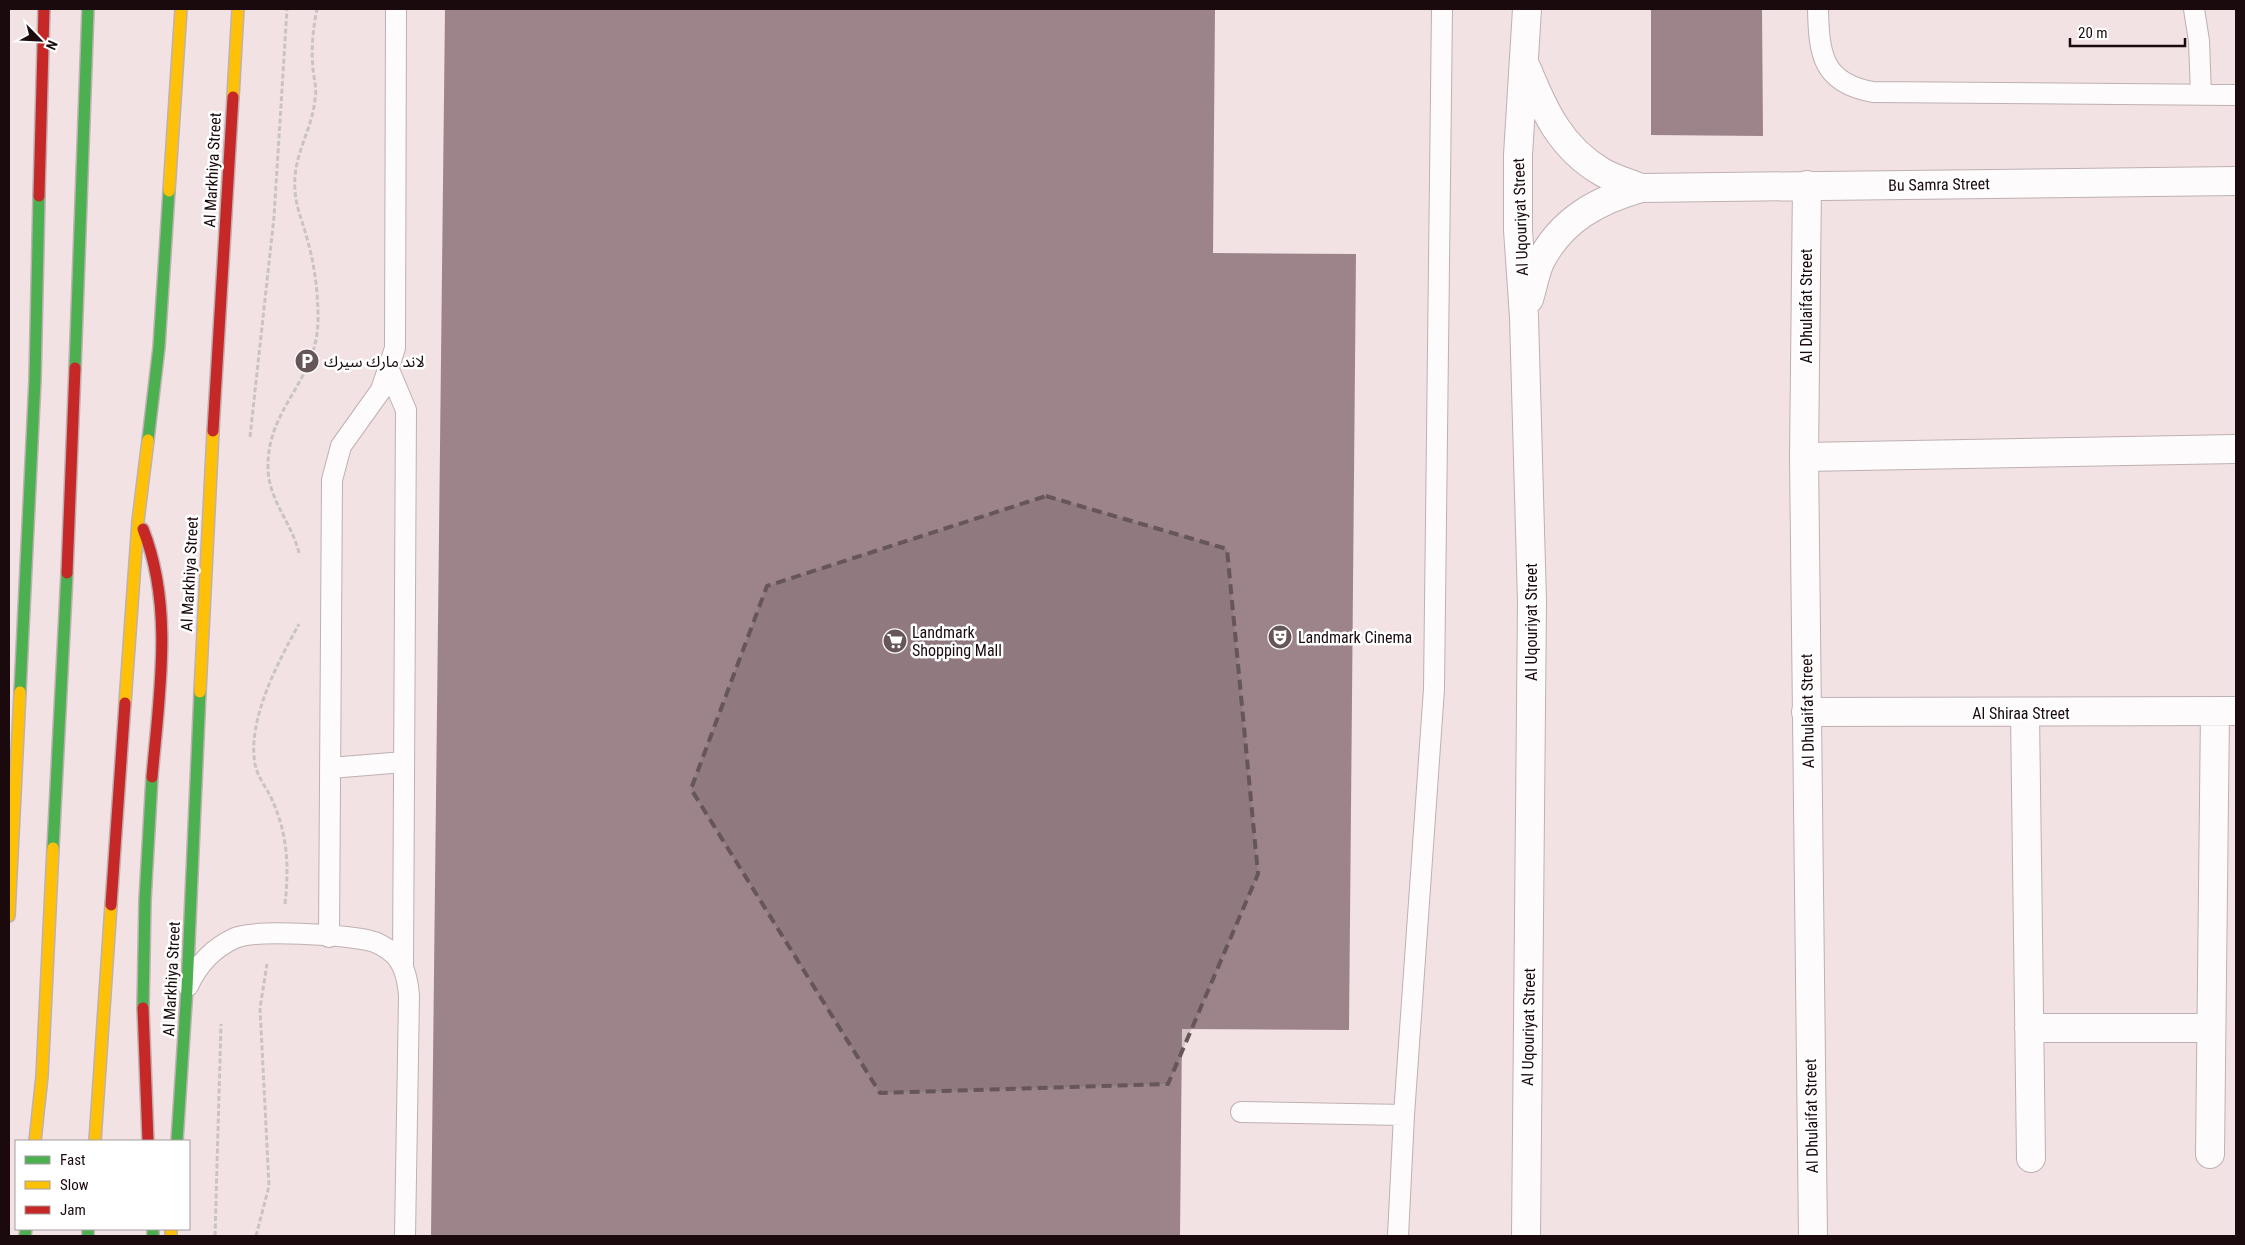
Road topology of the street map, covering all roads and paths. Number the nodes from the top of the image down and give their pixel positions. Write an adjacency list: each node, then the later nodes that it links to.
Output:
1 (44, 9): 31 (main road)
2 (88, 9): 41 (main road)
3 (181, 9): 23 (main road)
4 (238, 9): 35 (main road, Al Markhiya Street)
5 (287, 9): 20 (path)
6 (317, 9): 24 (path)
7 (396, 9): 19 (lane)
8 (1442, 9): 40 (lane)
9 (1526, 9): 12 (street, Al Uqouriyat Street)
10 (1818, 9): 13 (lane)
11 (2194, 9): 13 (lane)
12 (1524, 63): 17 (street, Bu Samra Street); 18 (street, Al Uqouriyat Street)
13 (2201, 95): 14 (lane)
14 (2236, 95)
15 (2236, 181): 16 (street, Bu Samra Street)
16 (1807, 185): 17 (street, Bu Samra Street); 22 (street, Al Dhulaifat Street)
17 (1641, 188): 18 (street, Bu Samra Street)
18 (1524, 317): 51 (street, Al Uqouriyat Street)
19 (389, 370): 29 (lane); 30 (lane)
20 (250, 438)
21 (2236, 449): 22 (street)
22 (1804, 457): 27 (street, Al Dhulaifat Street)
23 (138, 521): 42 (main road); 43 (main road)
24 (300, 560)
25 (300, 622): 32 (path)
26 (2226, 711): 28 (street, Al Shiraa Street); 38 (street)
27 (1806, 712): 28 (street, Al Shiraa Street); 52 (street, Al Dhulaifat Street)
28 (2025, 713): 37 (street)
29 (404, 762): 30 (lane); 34 (lane)
30 (330, 768): 33 (lane)
31 (9, 916)
32 (281, 934): 33 (lane); 35 (lane); 48 (path)
33 (329, 937): 34 (lane)
34 (403, 967): 49 (lane)
35 (187, 988): 44 (main road, Al Markhiya Street)
36 (222, 1022): 47 (path)
37 (2029, 1028): 38 (street); 46 (street)
38 (2210, 1028): 45 (street)
39 (1241, 1112): 40 (lane)
40 (1404, 1115): 50 (lane)
41 (35, 1140)
42 (95, 1140)
43 (148, 1140)
44 (177, 1140)
45 (2210, 1154)
46 (2031, 1158)
47 (215, 1236)
48 (256, 1236)
49 (405, 1236)
50 (1398, 1236)
51 (1526, 1236)
52 (1813, 1236)

